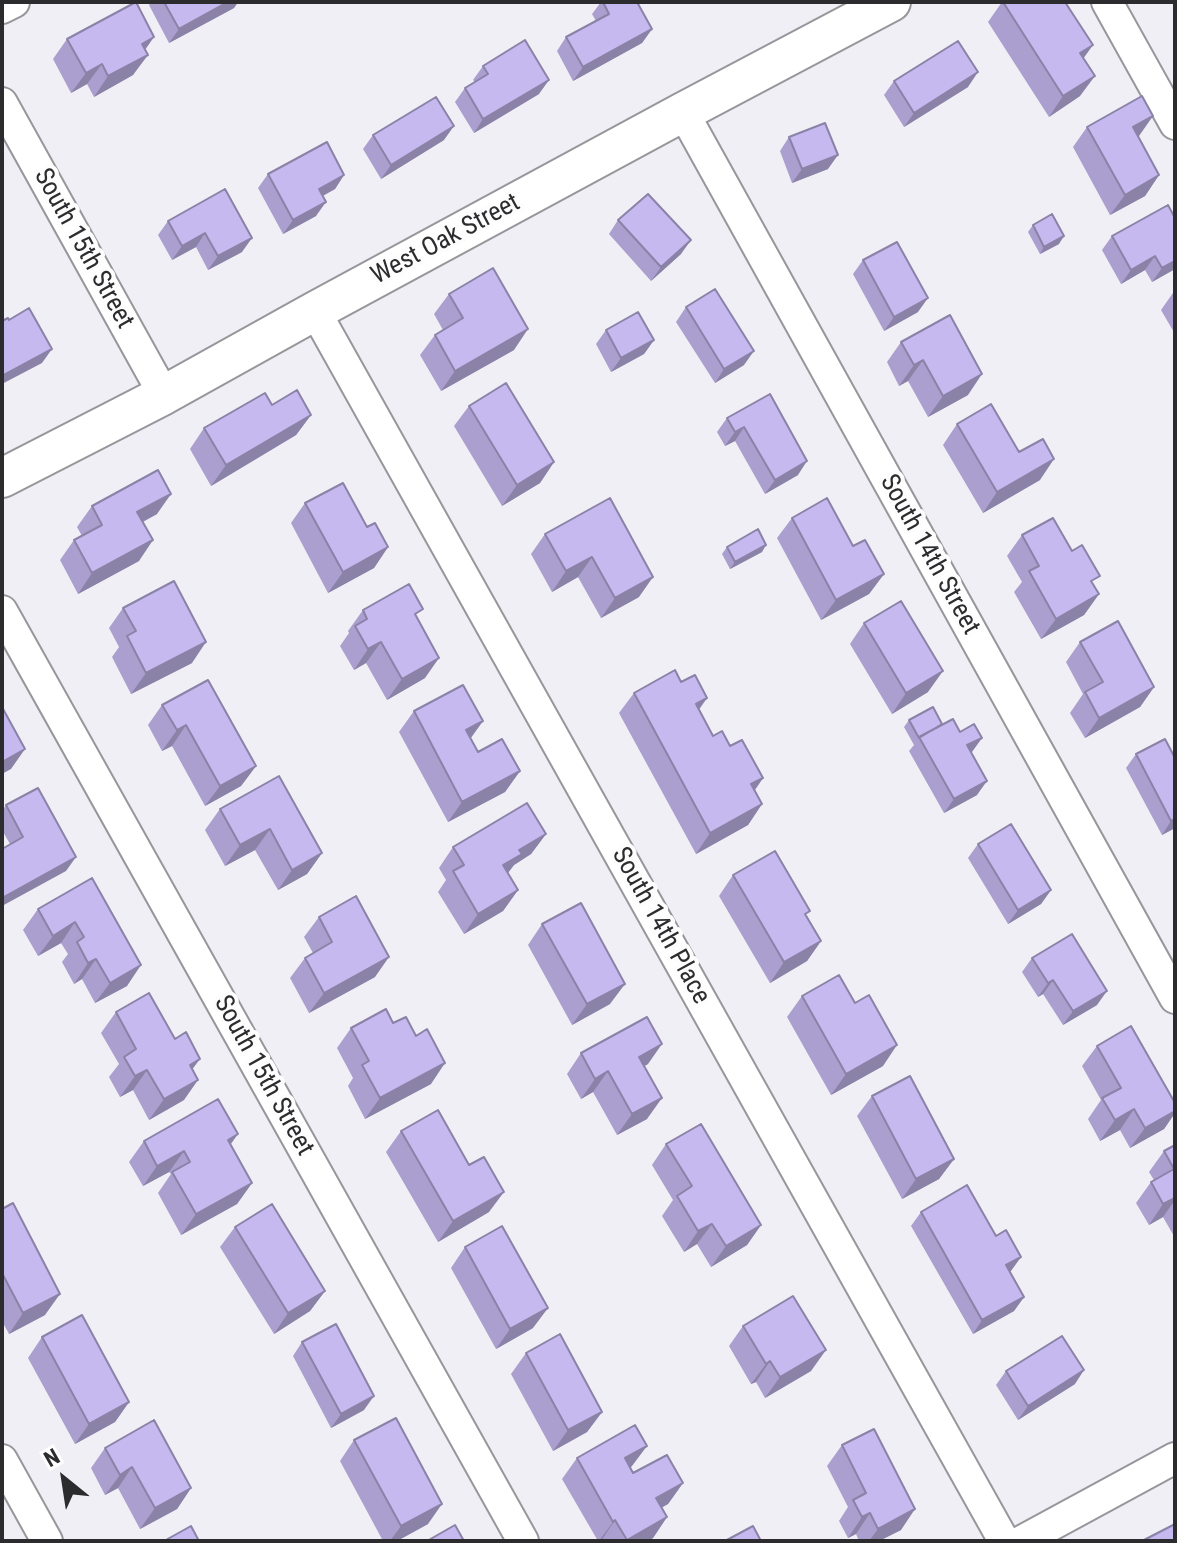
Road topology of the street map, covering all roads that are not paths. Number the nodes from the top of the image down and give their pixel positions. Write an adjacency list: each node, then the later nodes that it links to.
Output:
1 (14, 2): 4 (street)
2 (891, 2): 6 (street, West Oak Street)
3 (1107, 2): 7 (street)
4 (2, 8)
5 (2, 103): 9 (street, South 15th Street)
6 (683, 112): 8 (street, West Oak Street); 12 (street, South 14th Street)
7 (1175, 124)
8 (315, 311): 9 (street, West Oak Street); 17 (street, South 14th Place)
9 (164, 395): 10 (street, West Oak Street)
10 (2, 478)
11 (2, 611): 16 (street, South 15th Street)
12 (1175, 998)
13 (1175, 1458): 18 (street)
14 (2, 1460): 15 (street)
15 (47, 1541)
16 (523, 1541)
17 (1004, 1541)
18 (1022, 1541)

